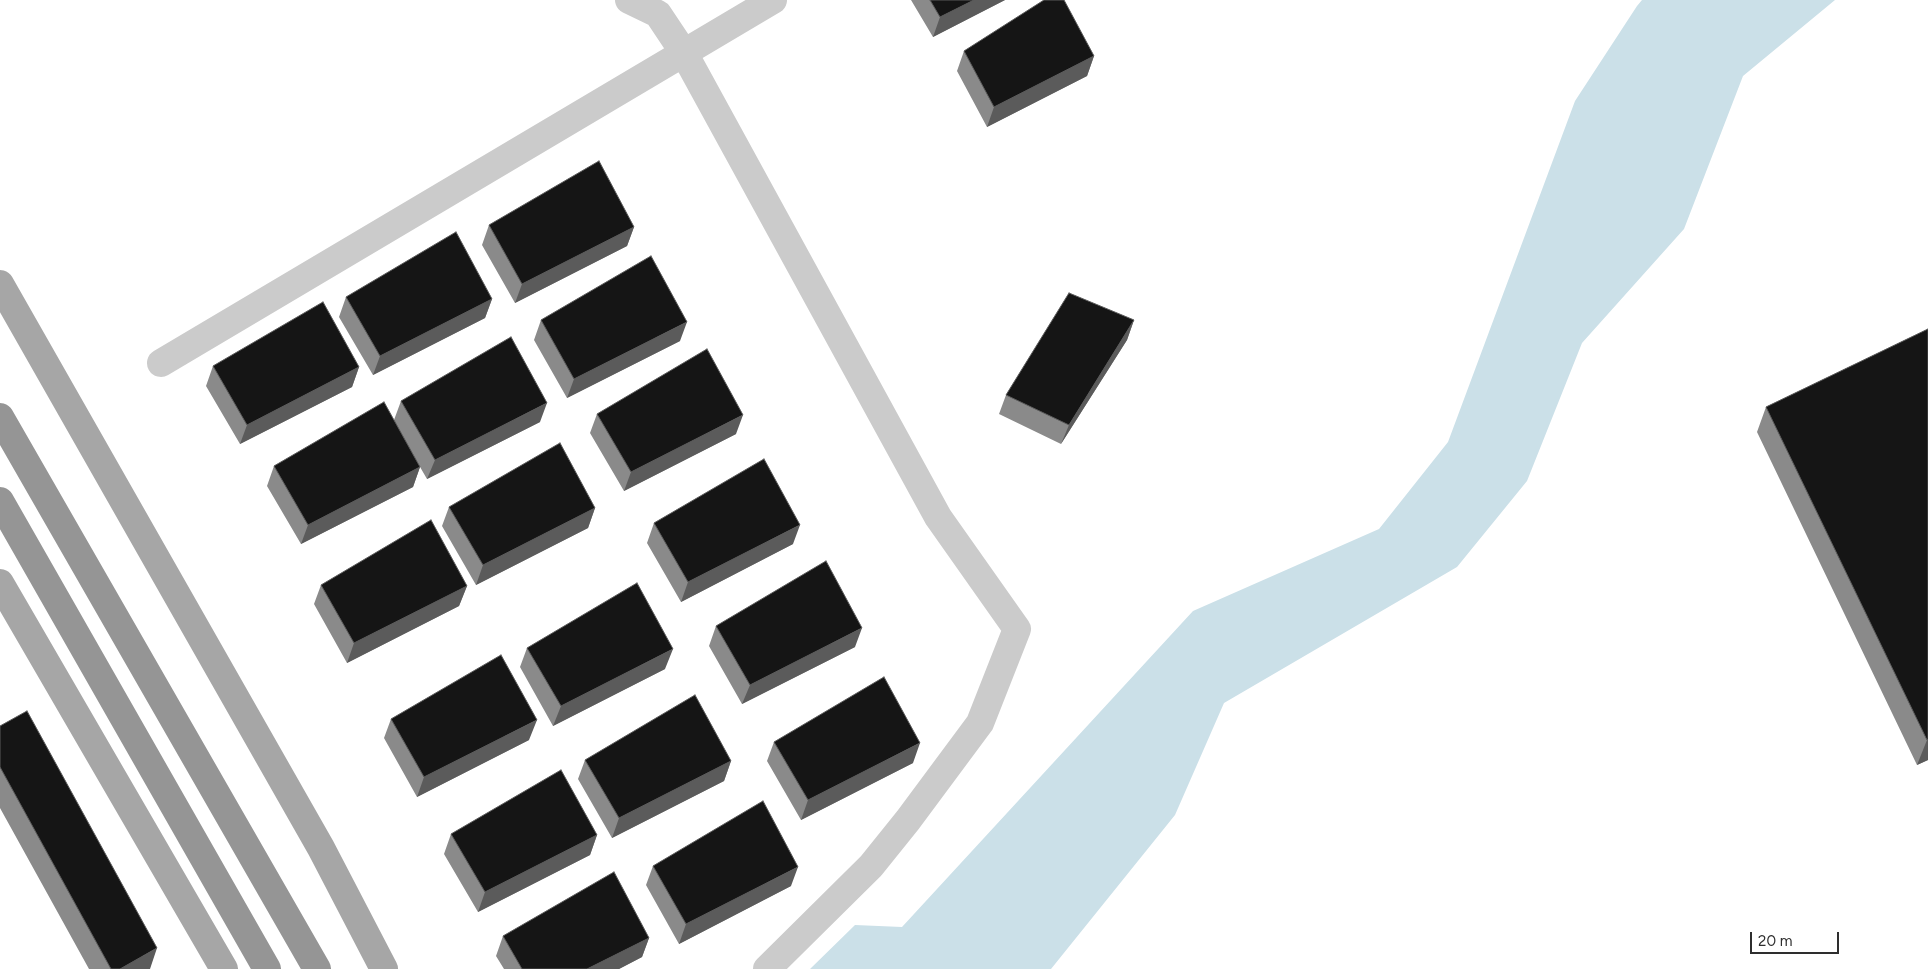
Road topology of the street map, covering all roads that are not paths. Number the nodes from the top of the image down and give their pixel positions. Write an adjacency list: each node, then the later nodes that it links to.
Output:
1 (629, 0): 3 (street)
2 (772, 0): 3 (street)
3 (684, 52): 5 (street); 13 (street)
4 (0, 284): 12 (main road)
5 (161, 363)
6 (0, 417): 11 (highway)
7 (0, 502): 10 (highway)
8 (0, 583): 9 (main road)
9 (224, 969)
10 (267, 969)
11 (317, 969)
12 (384, 969)
13 (767, 969)

